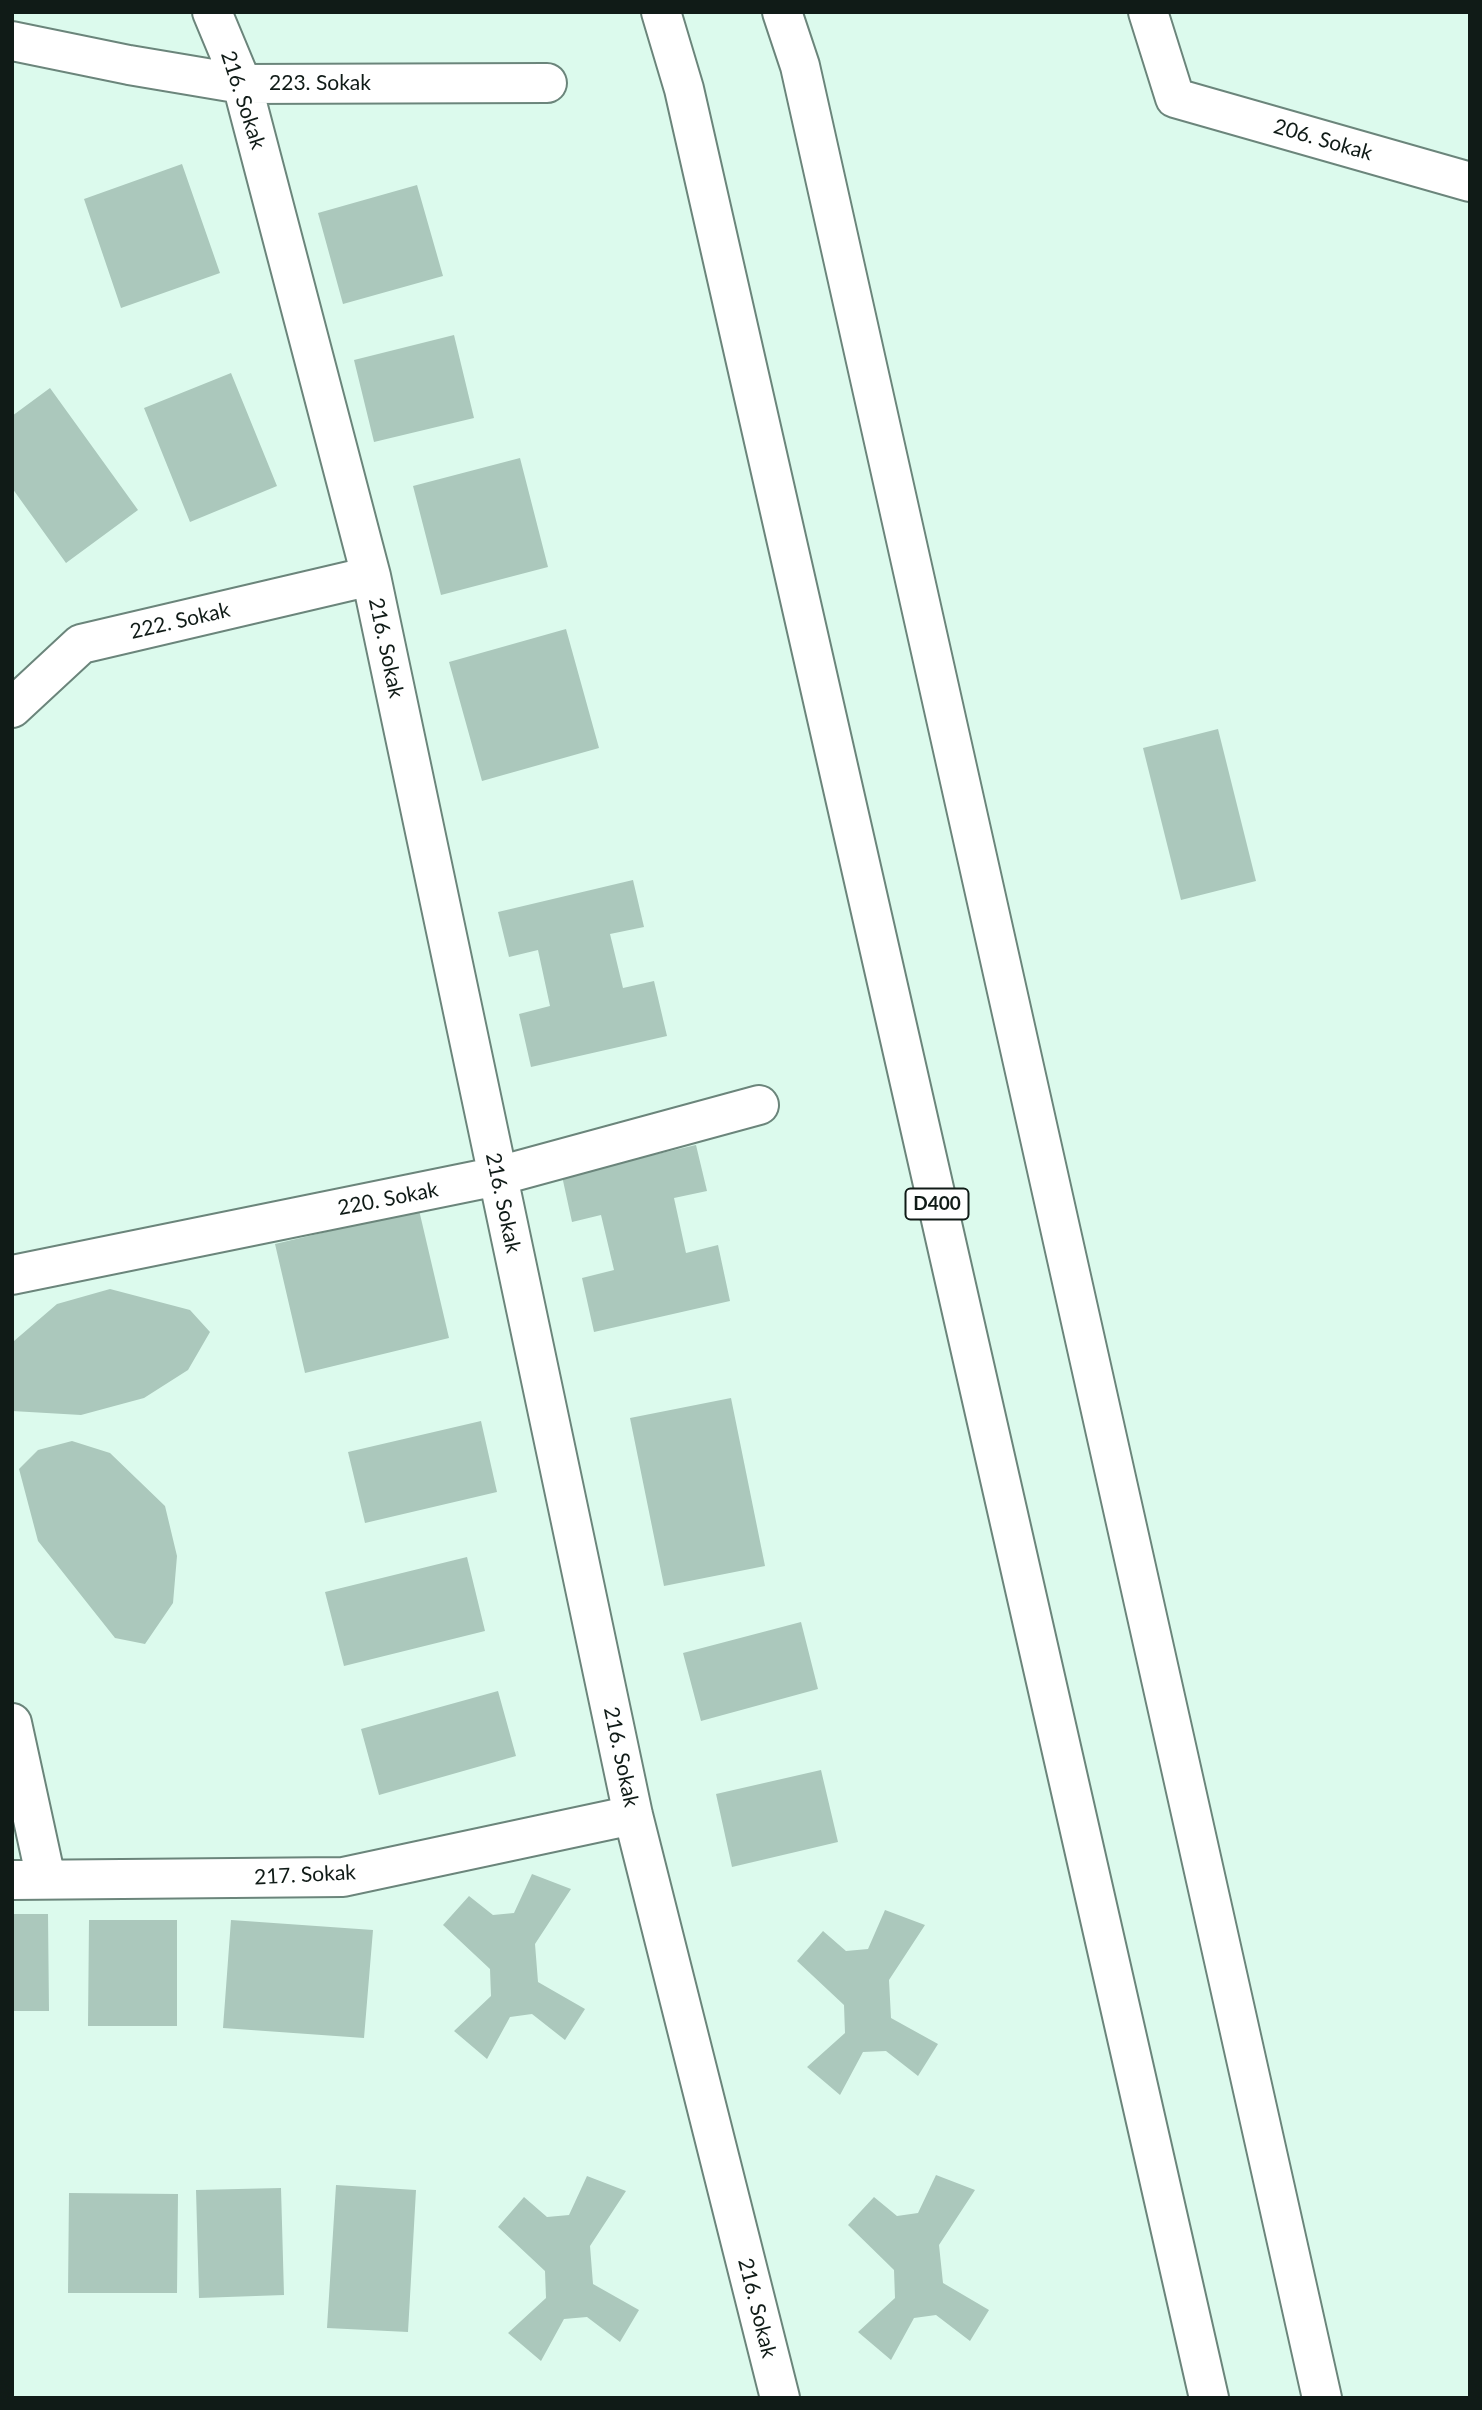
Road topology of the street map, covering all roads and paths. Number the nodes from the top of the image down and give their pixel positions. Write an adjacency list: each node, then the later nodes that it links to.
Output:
1 (212, 12): 7 (main road, 216. Sokak)
2 (661, 12): 18 (main road, D400)
3 (782, 12): 19 (main road)
4 (1147, 12): 8 (main road, 206. Sokak)
5 (12, 41): 7 (main road, 223. Sokak)
6 (547, 83): 7 (main road, 223. Sokak)
7 (242, 84): 9 (main road, 216. Sokak)
8 (1470, 182)
9 (371, 576): 10 (main road, 222. Sokak); 12 (main road, 216. Sokak)
10 (12, 708)
11 (760, 1105): 12 (main road, 220. Sokak)
12 (498, 1176): 13 (main road, 220. Sokak); 15 (main road, 216. Sokak)
13 (12, 1275)
14 (12, 1723): 16 (main road)
15 (633, 1815): 16 (main road, 217. Sokak); 17 (main road, 216. Sokak)
16 (29, 1880)
17 (780, 2398)
18 (1209, 2398)
19 (1322, 2398)

